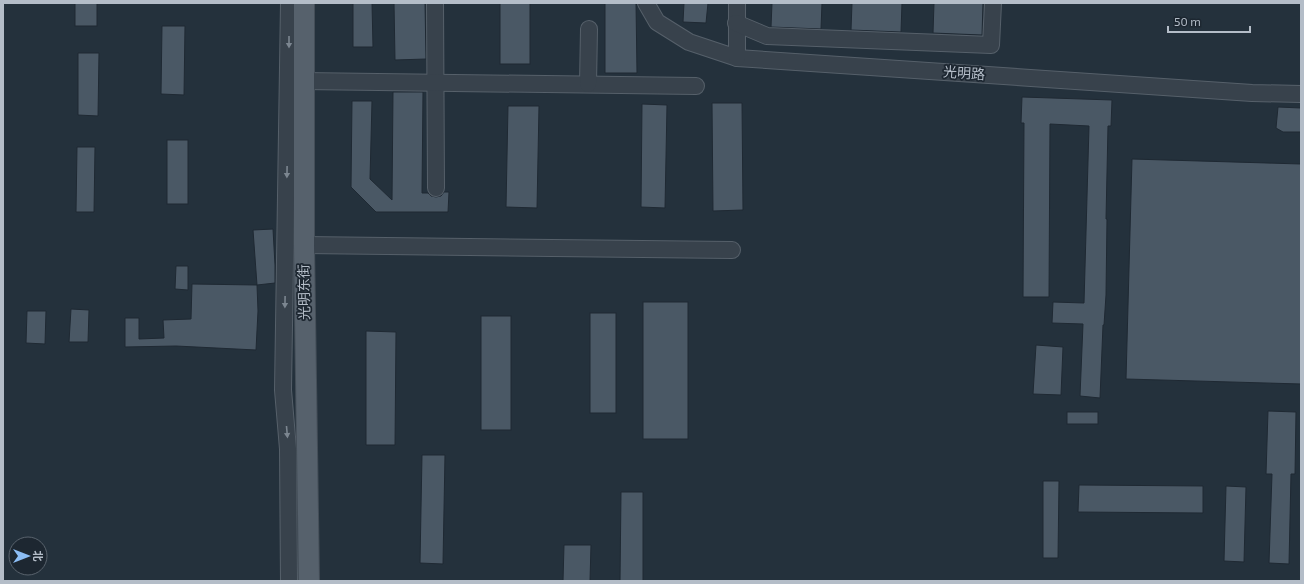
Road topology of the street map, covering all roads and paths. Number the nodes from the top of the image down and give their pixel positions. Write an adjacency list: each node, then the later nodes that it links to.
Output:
1 (289, 3): 18 (street, one-way to 18)
2 (304, 3): 10 (main road, 光明东街)
3 (435, 3): 11 (street)
4 (646, 3): 9 (street, 光明路)
5 (737, 3): 7 (street)
6 (993, 3): 7 (street)
7 (736, 23): 9 (street)
8 (589, 29): 12 (street)
9 (737, 58): 14 (street, 光明路)
10 (303, 81): 11 (street); 16 (main road, 光明东街)
11 (435, 82): 12 (street); 15 (street)
12 (588, 84): 13 (street)
13 (696, 86)
14 (1301, 94)
15 (436, 188)
16 (304, 245): 17 (street); 19 (main road, 光明东街)
17 (732, 250)
18 (289, 581)
19 (309, 581)

